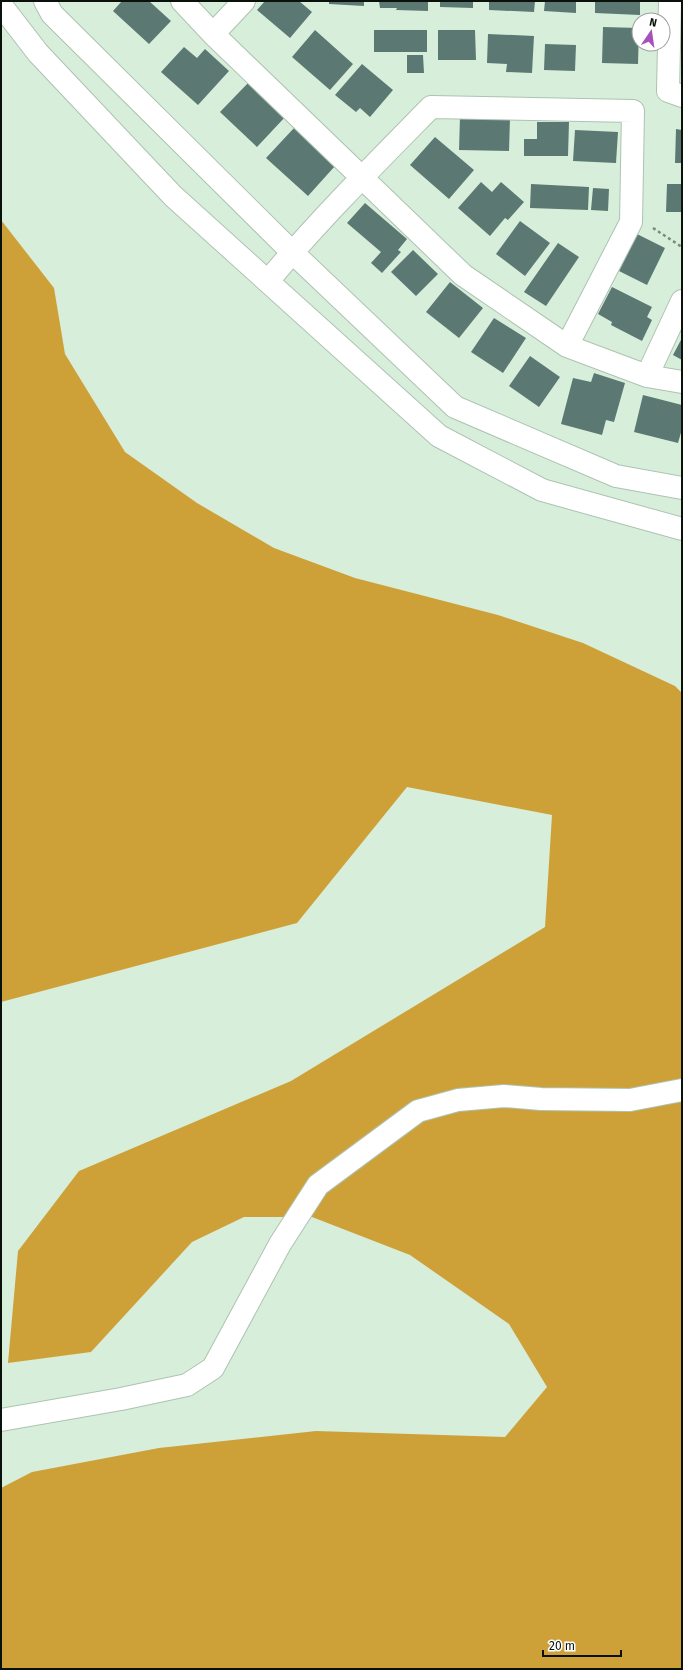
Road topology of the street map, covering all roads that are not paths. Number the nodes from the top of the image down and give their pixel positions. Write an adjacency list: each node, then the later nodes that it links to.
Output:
1 (45, 1): 9 (street)
2 (182, 1): 6 (street)
3 (244, 1): 6 (street)
4 (670, 1): 7 (street)
5 (1, 5): 10 (street)
6 (213, 34): 8 (street)
7 (682, 96)
8 (362, 177): 9 (street); 12 (street); 12 (street)
9 (292, 252): 10 (street); 15 (street)
10 (268, 281): 16 (street)
11 (682, 301): 13 (street)
12 (567, 346): 13 (street)
13 (647, 376): 14 (street)
14 (682, 382)
15 (682, 488)
16 (682, 529)
17 (682, 1090): 18 (street)
18 (1, 1420)

